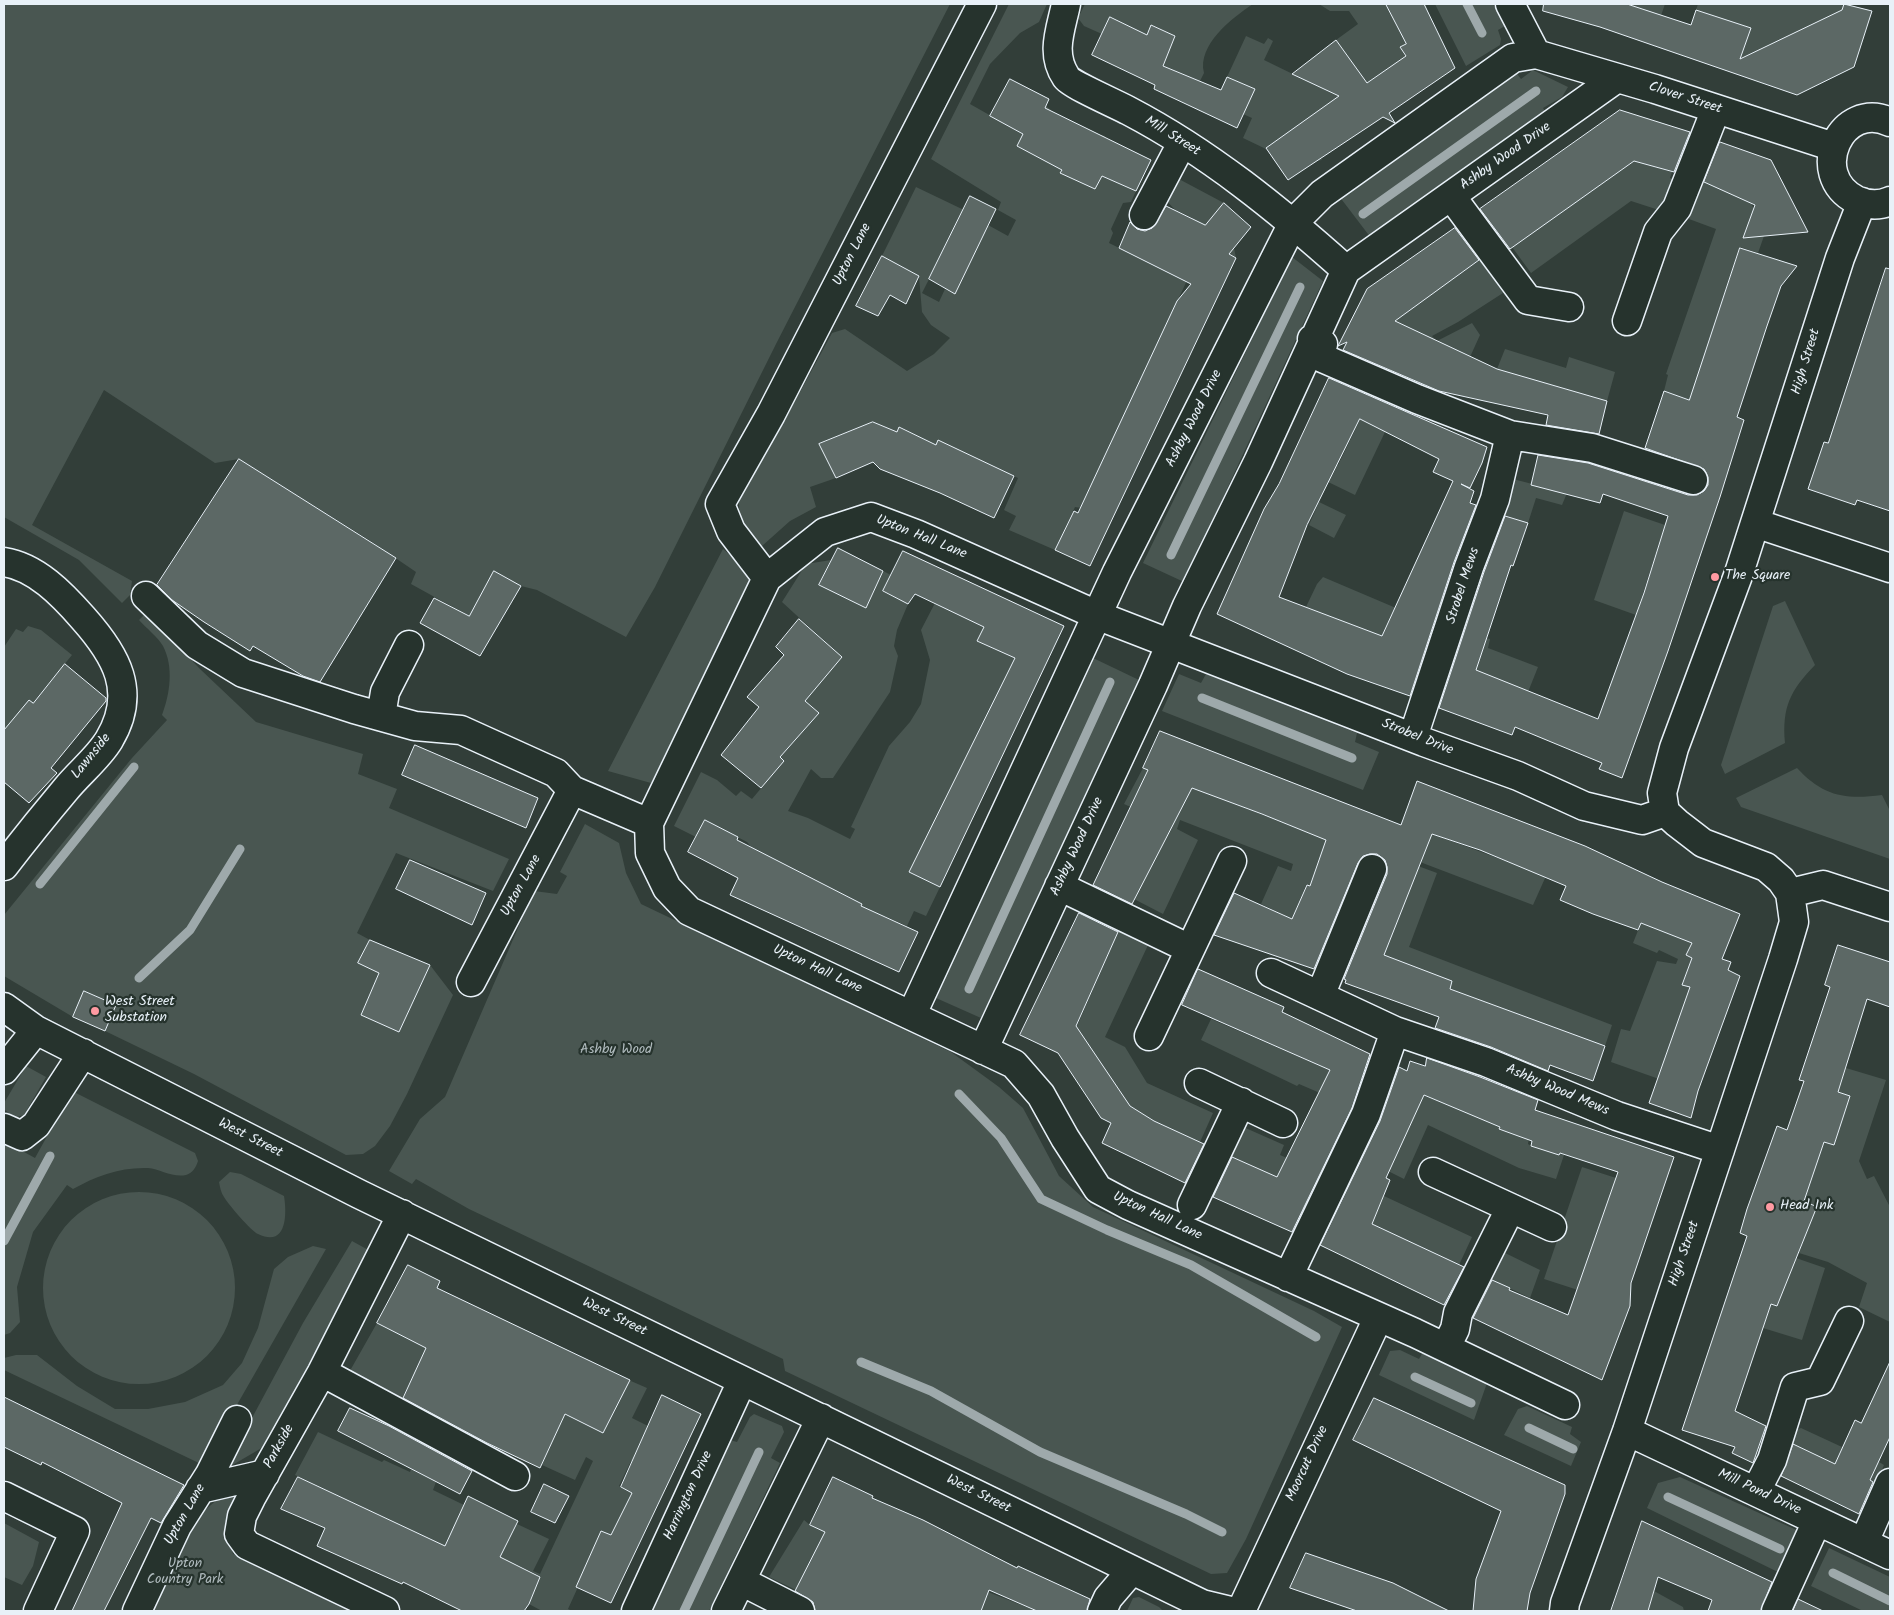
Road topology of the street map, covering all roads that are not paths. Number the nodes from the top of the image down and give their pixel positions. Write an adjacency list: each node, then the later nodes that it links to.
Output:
1 (982, 4): 24 (street, Upton Lane)
2 (1066, 4): 8 (street, Mill Street)
3 (1510, 4): 4 (street)
4 (1536, 54): 5 (street, Clover Street); 14 (street, Ashby Wood Drive)
5 (1617, 78): 6 (street, Clover Street); 10 (street, Ashby Wood Drive)
6 (1716, 109): 9 (street, Clover Street); 17 (street)
7 (1889, 118): 9 (street)
8 (1182, 143): 13 (street); 14 (street, Mill Street)
9 (1834, 147): 12 (street)
10 (1451, 196): 15 (street, Ashby Wood Drive); 16 (street)
11 (1890, 201): 12 (street)
12 (1862, 202): 21 (street, High Street)
13 (1144, 215)
14 (1293, 223): 15 (street); 26 (street, Ashby Wood Drive)
15 (1346, 270): 18 (street, Ashby Wood Drive)
16 (1569, 307)
17 (1627, 320)
18 (1312, 339): 19 (street); 27 (street, Ashby Wood Drive)
19 (1510, 435): 20 (street); 30 (street, Strobel Mews)
20 (1693, 480)
21 (1755, 523): 23 (street); 32 (street)
22 (4, 562): 35 (street, Lawnside)
23 (1890, 568)
24 (766, 578): 26 (street, Upton Hall Lane); 33 (street, Upton Hall Lane)
25 (146, 596): 29 (street)
26 (1099, 616): 27 (street); 45 (street, Ashby Wood Drive)
27 (1170, 643): 30 (street, Strobel Drive); 37 (street, Ashby Wood Drive)
28 (409, 645): 29 (street)
29 (381, 716): 31 (street)
30 (1414, 737): 32 (street, Strobel Drive)
31 (572, 790): 33 (street); 42 (street, Upton Lane)
32 (1665, 812): 38 (street)
33 (649, 823): 45 (street, Upton Hall Lane)
34 (1232, 861): 40 (street)
35 (4, 866)
36 (1372, 869): 43 (street)
37 (1060, 886): 40 (street); 49 (street, Ashby Wood Drive)
38 (1790, 893): 39 (street); 56 (street, High Street)
39 (1890, 907)
40 (1190, 949): 48 (street)
41 (1271, 973): 43 (street, Ashby Wood Mews)
42 (471, 982)
43 (1320, 996): 47 (street, Ashby Wood Mews)
44 (4, 1008): 46 (street, West Street)
45 (912, 1014): 49 (street, Upton Hall Lane)
46 (36, 1030): 50 (street, West Street); 51 (street)
47 (1395, 1031): 56 (street, Ashby Wood Mews); 62 (street)
48 (1149, 1036)
49 (983, 1050): 62 (street, Upton Hall Lane)
50 (83, 1053): 55 (street); 60 (street, West Street)
51 (4, 1070)
52 (1199, 1084): 53 (street)
53 (1241, 1102): 54 (street); 58 (street)
54 (1283, 1123)
55 (4, 1128)
56 (1720, 1150): 71 (street, High Street)
57 (1433, 1172): 59 (street)
58 (1192, 1205)
59 (1510, 1208): 61 (street); 65 (street)
60 (402, 1214): 66 (street, Parkside); 67 (street, West Street)
61 (1552, 1227)
62 (1288, 1277): 63 (street, Upton Hall Lane)
63 (1378, 1318): 65 (street, Upton Hall Lane); 92 (street, Moorcut Drive)
64 (1850, 1321): 76 (street)
65 (1446, 1347): 68 (street, Upton Hall Lane)
66 (322, 1372): 72 (street, Parkside); 73 (street)
67 (742, 1381): 69 (street, West Street); 87 (street, Harrington Drive)
68 (1565, 1405)
69 (821, 1418): 81 (street, West Street); 82 (street)
70 (237, 1420): 75 (street, Upton Lane)
71 (1627, 1430): 76 (street, Mill Pond Drive); 93 (street, High Street)
72 (265, 1474): 75 (street); 86 (street, Parkside)
73 (515, 1476)
74 (1890, 1483): 79 (street)
75 (200, 1489): 85 (street, Upton Lane)
76 (1756, 1491): 78 (street, Mill Pond Drive)
77 (4, 1496): 84 (street)
78 (1817, 1521): 79 (street, Mill Pond Drive); 94 (street)
79 (1864, 1542): 80 (street, Mill Pond Drive)
80 (1890, 1555)
81 (1132, 1570): 83 (street, West Street); 90 (street)
82 (741, 1581): 88 (street); 89 (street)
83 (1200, 1608): 91 (street, West Street)
84 (38, 1611)
85 (137, 1611)
86 (385, 1611)
87 (636, 1611)
88 (726, 1611)
89 (800, 1611)
90 (1102, 1611)
91 (1231, 1611)
92 (1240, 1611)
93 (1564, 1611)
94 (1776, 1611)

